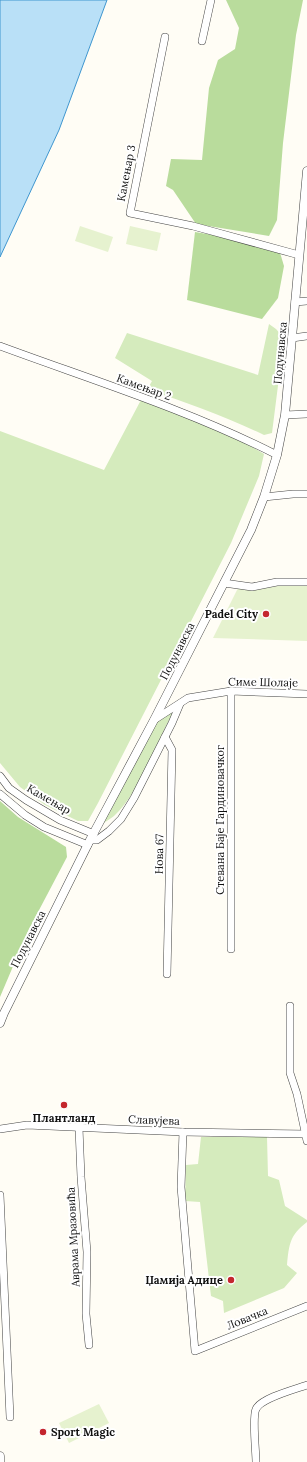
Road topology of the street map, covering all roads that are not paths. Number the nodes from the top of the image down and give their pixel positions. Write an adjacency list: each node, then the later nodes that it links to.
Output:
1 (211, 0): 3 (street)
2 (165, 37): 7 (street, Камењар 3)
3 (202, 41)
4 (307, 171): 6 (street, Подунавска)
5 (307, 227): 6 (street)
6 (301, 235): 7 (street, Подунавска)
7 (299, 255): 9 (street, Подунавска)
8 (307, 300): 9 (street)
9 (295, 302): 11 (street, Подунавска)
10 (307, 336): 11 (street)
11 (292, 338): 14 (street, Подунавска)
12 (0, 346): 15 (street, Камењар 2)
13 (307, 414): 14 (street)
14 (285, 415): 15 (street, Подунавска)
15 (277, 455): 17 (street, Подунавска)
16 (307, 494): 17 (street)
17 (264, 497): 19 (street, Подунавска)
18 (307, 582): 19 (street)
19 (224, 583): 23 (street, Подунавска)
20 (231, 691): 21 (street, Симе Шолаје); 22 (street, Симе Шолаје); 28 (street, Стевана Баје Гардиновачког)
21 (307, 694)
22 (180, 704): 23 (street, Симе Шолаје); 24 (street)
23 (154, 720): 27 (street, Подунавска)
24 (165, 737): 27 (street); 29 (street, Нова 67)
25 (0, 776): 27 (street, Камењар)
26 (0, 794): 27 (street)
27 (90, 840): 31 (street, Подунавска)
28 (232, 949)
29 (167, 974)
30 (290, 1006): 35 (street)
31 (0, 1023)
32 (0, 1128): 33 (street, Славујева)
33 (79, 1128): 34 (street, Славујева); 38 (street, Аврама Мразовића)
34 (183, 1132): 35 (street, Славујева); 37 (street, Ловачка)
35 (306, 1136)
36 (0, 1195): 40 (street)
37 (307, 1306)
38 (89, 1345)
39 (307, 1385): 43 (street)
40 (10, 1417)
41 (0, 1456): 42 (street)
42 (0, 1462)
43 (256, 1462)

